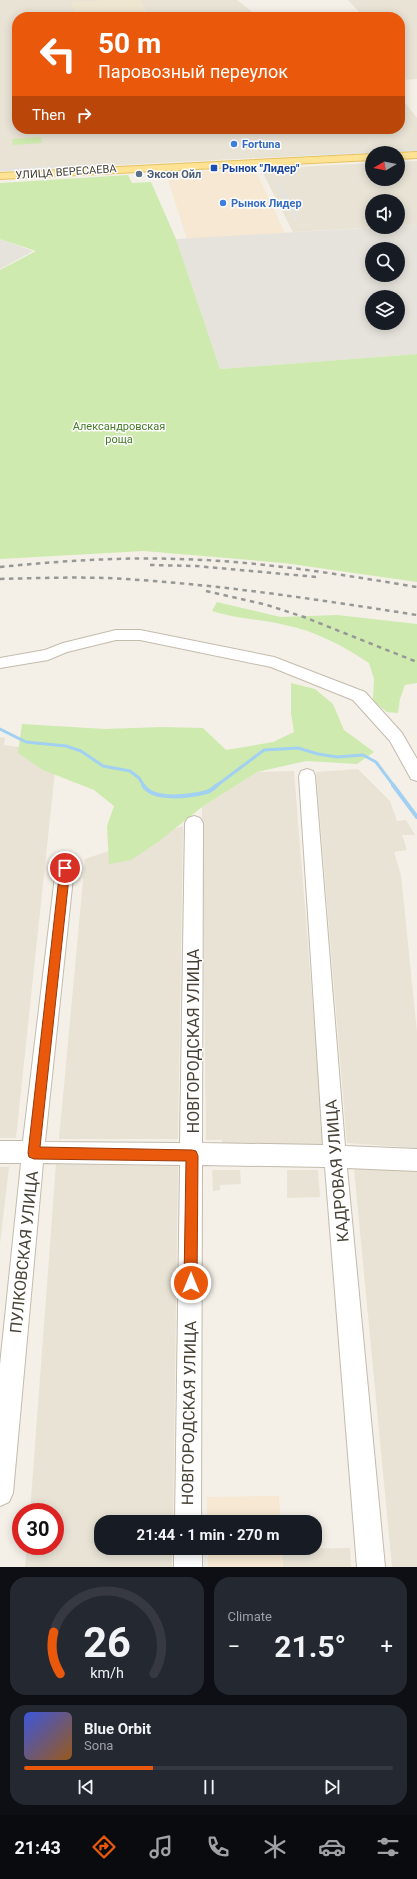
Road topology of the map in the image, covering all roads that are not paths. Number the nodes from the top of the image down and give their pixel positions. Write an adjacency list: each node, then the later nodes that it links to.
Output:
1 (417, 155): 2 (main road)
2 (405, 156)
3 (365, 157): 4 (main road, УЛИЦА ВЕРЕСАЕВА)
4 (0, 176)
5 (0, 663): 6 (street)
6 (417, 774)
7 (307, 776): 13 (street, КАДРОВАЯ УЛИЦА)
8 (194, 823): 12 (street, НОВГОРОДСКАЯ УЛИЦА)
9 (65, 868): 11 (street, ПУЛКОВСКАЯ УЛИЦА)
10 (0, 1152): 11 (street)
11 (34, 1153): 12 (street); 15 (street, ПУЛКОВСКАЯ УЛИЦА)
12 (192, 1156): 13 (street); 16 (street, НОВГОРОДСКАЯ УЛИЦА)
13 (335, 1156): 14 (street); 19 (street, КАДРОВАЯ УЛИЦА)
14 (417, 1160)
15 (0, 1494)
16 (188, 1515)
17 (188, 1555): 18 (street)
18 (188, 1567)
19 (371, 1567)

